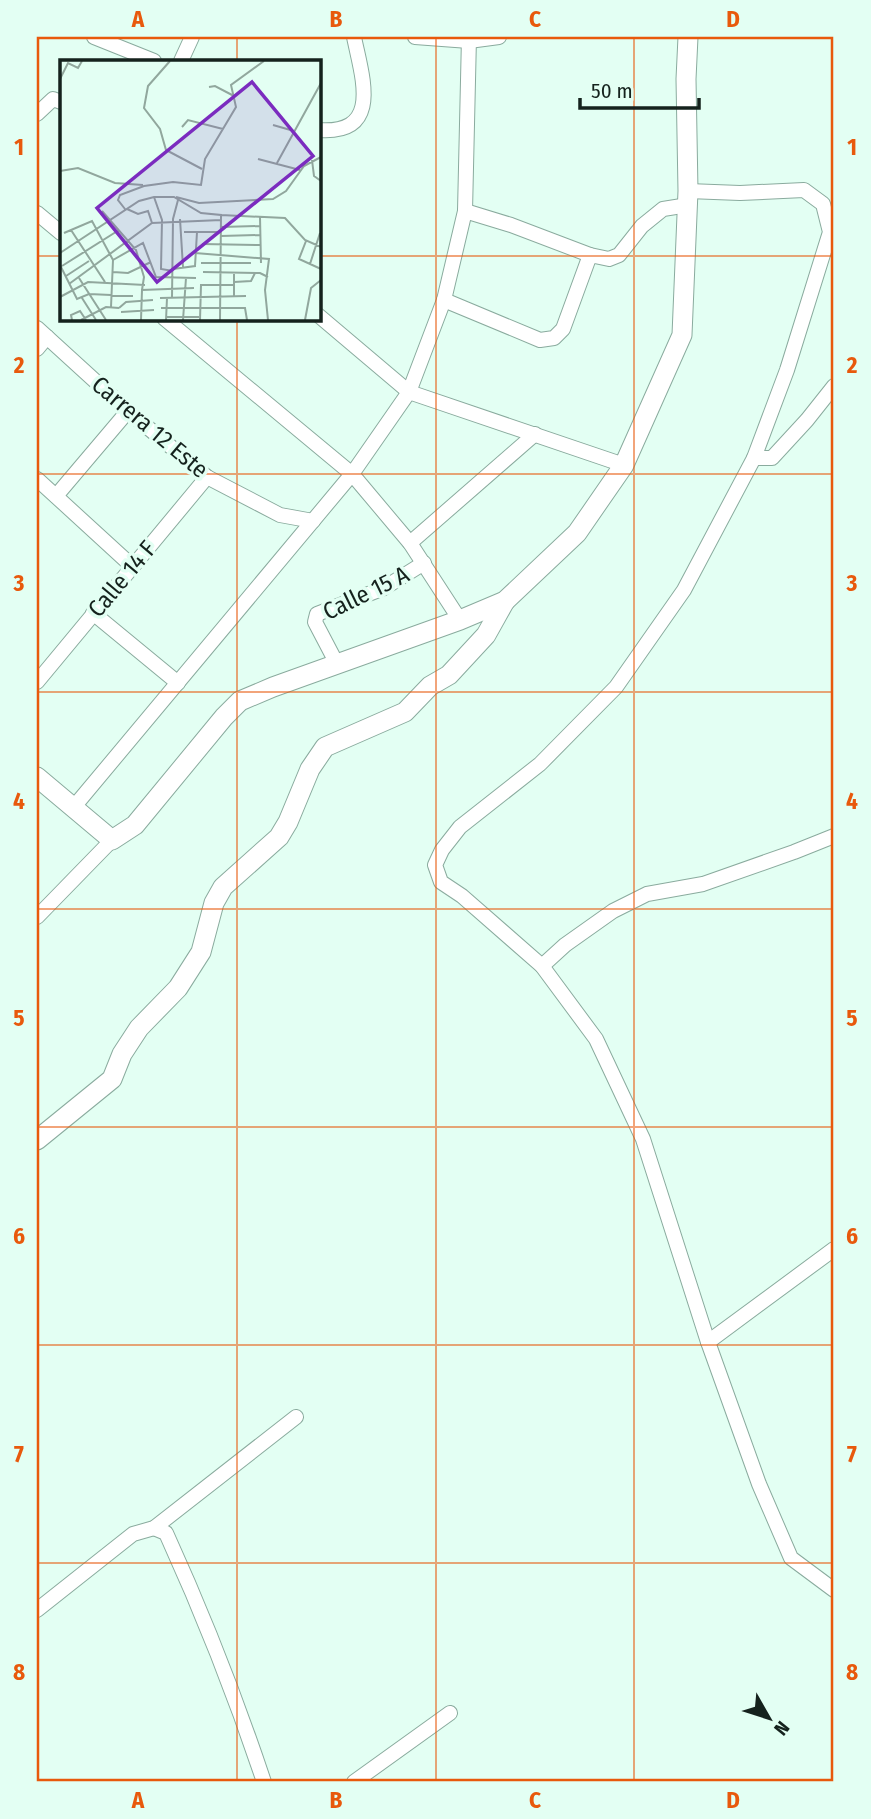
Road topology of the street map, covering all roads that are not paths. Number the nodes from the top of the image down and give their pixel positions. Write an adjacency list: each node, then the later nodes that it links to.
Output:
1 (94, 37): 8 (street)
2 (192, 37): 9 (street)
3 (354, 37): 12 (street)
4 (415, 37): 7 (street)
5 (499, 37): 7 (street)
6 (688, 37): 13 (main road)
7 (469, 39): 14 (street)
8 (152, 60)
9 (181, 60)
10 (60, 102): 11 (street)
11 (37, 114)
12 (320, 130)
13 (688, 198): 17 (street); 26 (street); 27 (main road)
14 (465, 211): 17 (street); 18 (street)
15 (37, 213): 16 (street)
16 (60, 232)
17 (590, 255): 18 (street)
18 (444, 300): 23 (street)
19 (320, 317): 23 (street)
20 (166, 320): 28 (street)
21 (40, 338): 24 (street, Carrera 12 Este)
22 (834, 386): 26 (street)
23 (409, 392): 25 (street); 28 (street)
24 (128, 411): 29 (street, Carrera 12 Este); 31 (street)
25 (536, 434): 27 (street); 33 (street)
26 (754, 458): 47 (street)
27 (624, 465): 36 (main road)
28 (352, 474): 32 (street); 33 (street)
29 (207, 477): 32 (street, Carrera 12 Este); 35 (street, Calle 14 F)
30 (37, 479): 31 (street)
31 (56, 496): 35 (street)
32 (313, 521): 41 (street)
33 (410, 542): 34 (street)
34 (424, 563): 38 (street); 39 (street, Calle 15 A)
35 (132, 566): 37 (street, Calle 14 F)
36 (505, 601): 38 (main road); 48 (main road)
37 (93, 613): 40 (street, Calle 14 F); 41 (street)
38 (460, 620): 39 (main road)
39 (337, 664): 45 (main road)
40 (37, 682)
41 (178, 684): 43 (street)
42 (37, 777): 43 (main road)
43 (73, 808): 45 (main road)
44 (834, 836): 47 (street)
45 (112, 840): 46 (street)
46 (37, 917)
47 (542, 966): 50 (street)
48 (37, 1140)
49 (834, 1249): 50 (street)
50 (708, 1342): 53 (street)
51 (296, 1417): 52 (street)
52 (154, 1528): 54 (street); 56 (street)
53 (834, 1590)
54 (37, 1610)
55 (450, 1713): 57 (street)
56 (264, 1782)
57 (354, 1782)

